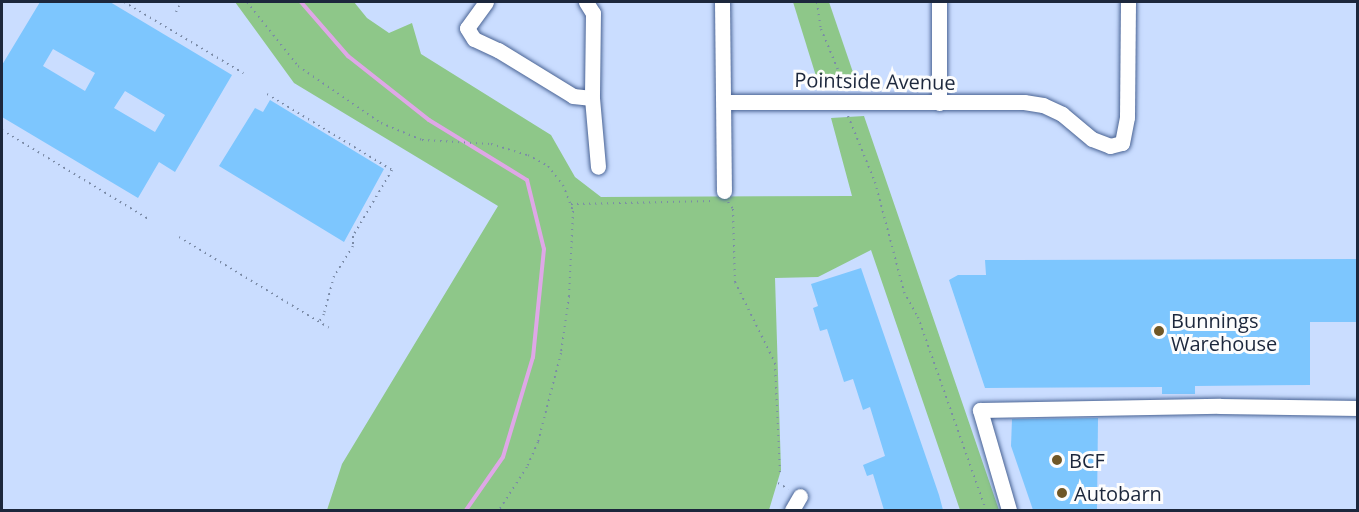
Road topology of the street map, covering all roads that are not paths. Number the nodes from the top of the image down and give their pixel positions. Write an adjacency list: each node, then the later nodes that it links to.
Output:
1 (486, 2): 6 (street)
2 (586, 2): 6 (street)
3 (722, 2): 7 (street)
4 (939, 2): 8 (street)
5 (1128, 2): 8 (street, Pointside Avenue)
6 (592, 98): 9 (street)
7 (724, 102): 8 (street, Pointside Avenue); 10 (street)
8 (939, 103)
9 (598, 167)
10 (719, 196)
11 (1356, 401): 14 (street)
12 (800, 496): 13 (street)
13 (792, 510)
14 (1009, 510)

